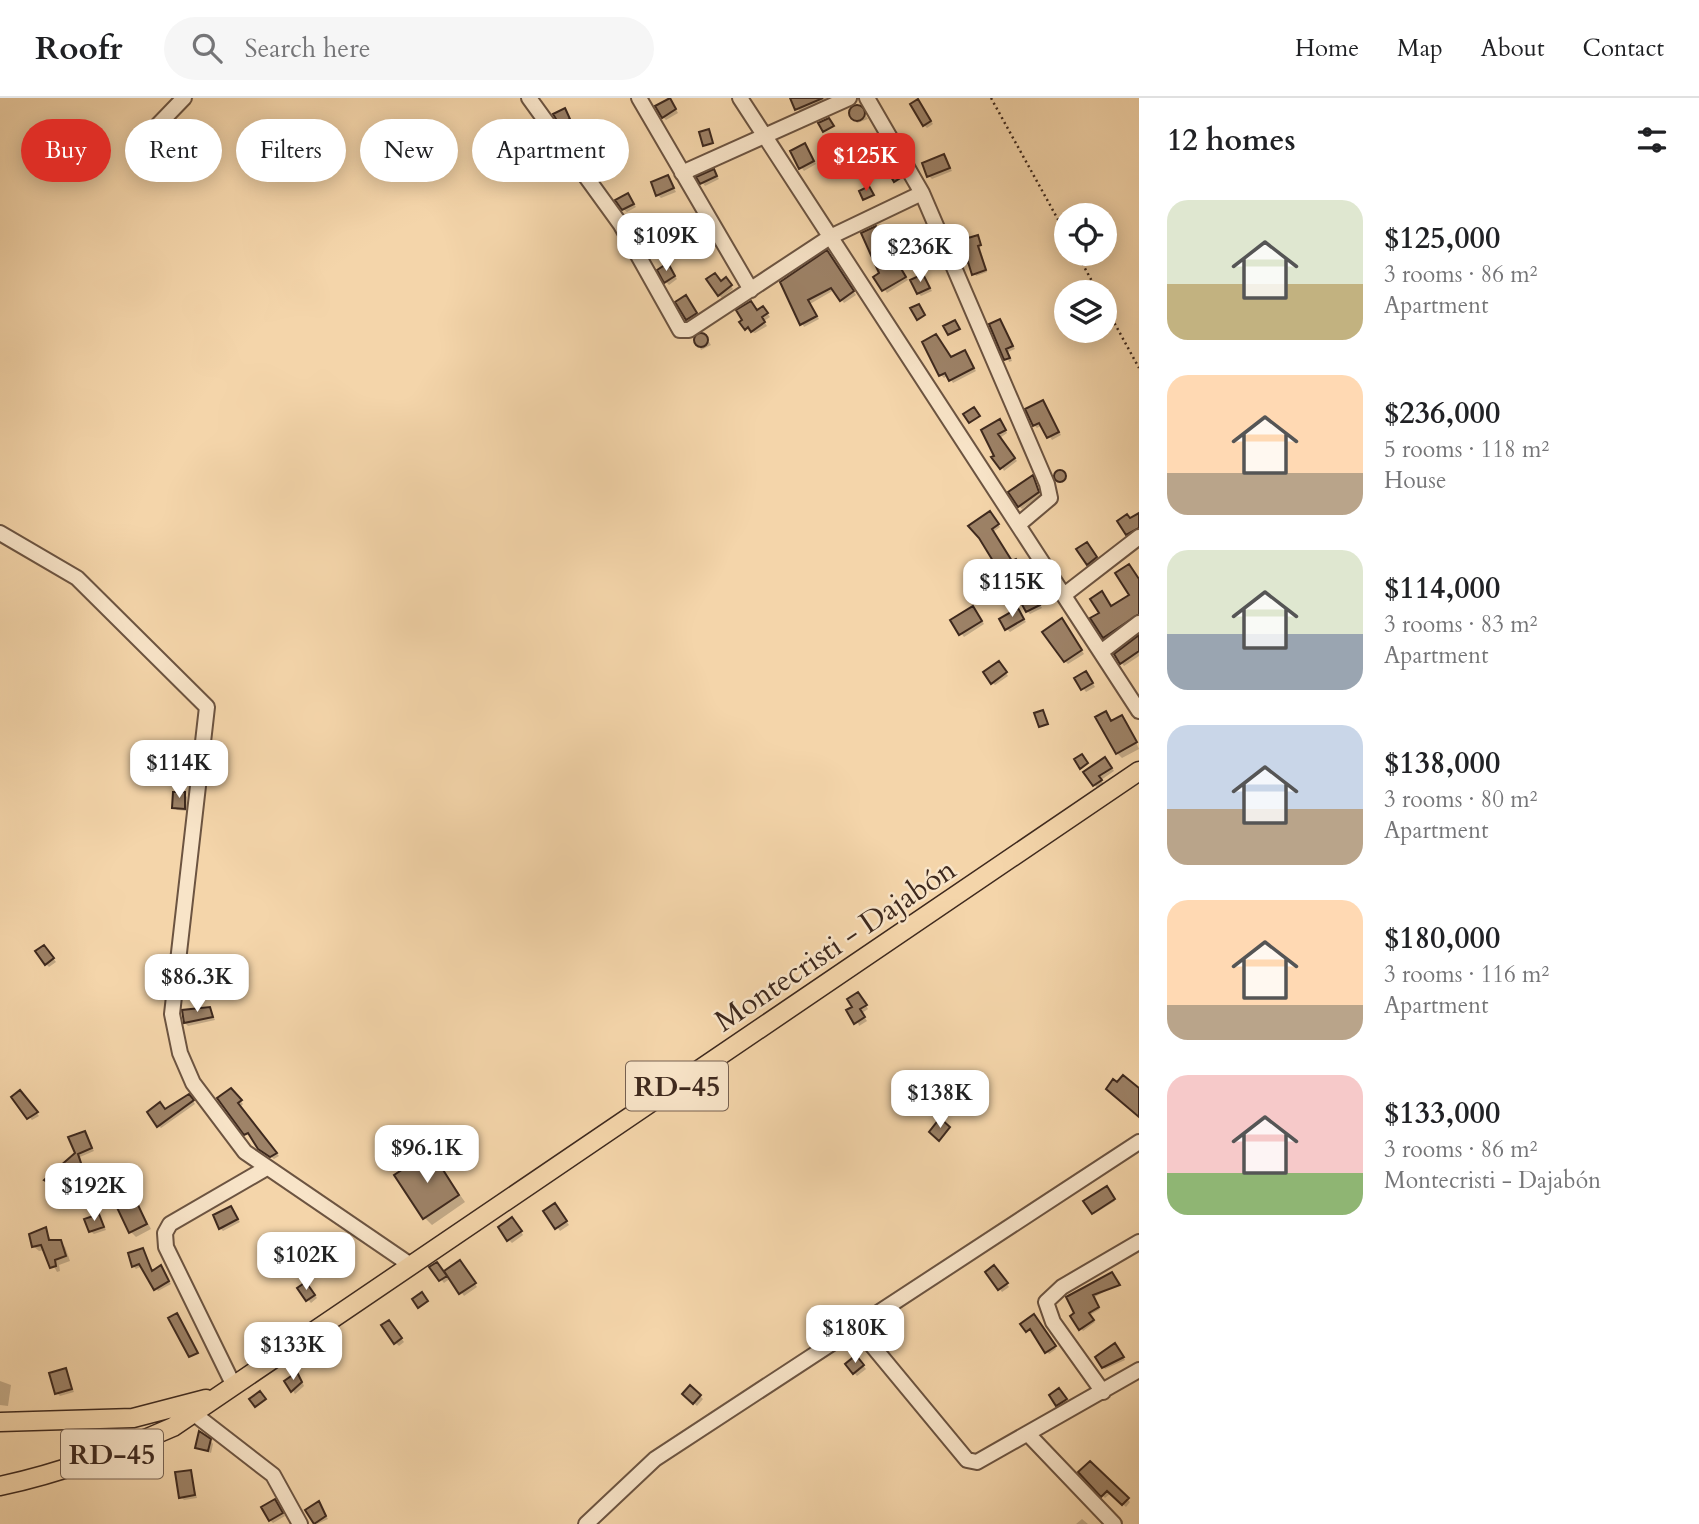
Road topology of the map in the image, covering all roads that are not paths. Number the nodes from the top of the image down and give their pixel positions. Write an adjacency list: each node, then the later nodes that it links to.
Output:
1 (184, 98): 7 (street)
2 (529, 98): 12 (street)
3 (639, 98): 9 (street)
4 (740, 98): 8 (street)
5 (849, 98): 8 (street)
6 (867, 98): 10 (street)
7 (164, 119)
8 (765, 136): 9 (street); 11 (street)
9 (682, 173): 12 (street)
10 (922, 193): 11 (street); 13 (street)
11 (831, 237): 12 (street); 13 (street)
12 (751, 290)
13 (1018, 525): 16 (street)
14 (0, 533): 22 (street)
15 (1139, 537): 16 (street)
16 (1064, 595): 18 (street)
17 (1139, 623): 18 (street)
18 (1101, 652): 19 (street)
19 (1139, 711)
20 (1139, 771): 24 (main road, Montecristi - Dajabón / RD-45)
21 (1139, 1142): 25 (street)
22 (265, 1169): 24 (street); 27 (street)
23 (1139, 1242): 28 (street)
24 (412, 1266): 27 (main road, Montecristi - Dajabón / RD-45)
25 (856, 1326): 32 (street); 35 (street)
26 (1139, 1370): 28 (street)
27 (234, 1386): 29 (main road, Montecristi - Dajabón / RD-45)
28 (1103, 1392): 32 (street)
29 (213, 1398): 30 (main road, Montecristi - Dajabón / RD-45); 31 (main road, Montecristi - Dajabón / RD-45)
30 (193, 1413): 33 (main road, Montecristi - Dajabón / RD-45); 34 (street)
31 (0, 1422)
32 (1028, 1434): 36 (street)
33 (0, 1486)
34 (300, 1524)
35 (586, 1524)
36 (1114, 1524)

